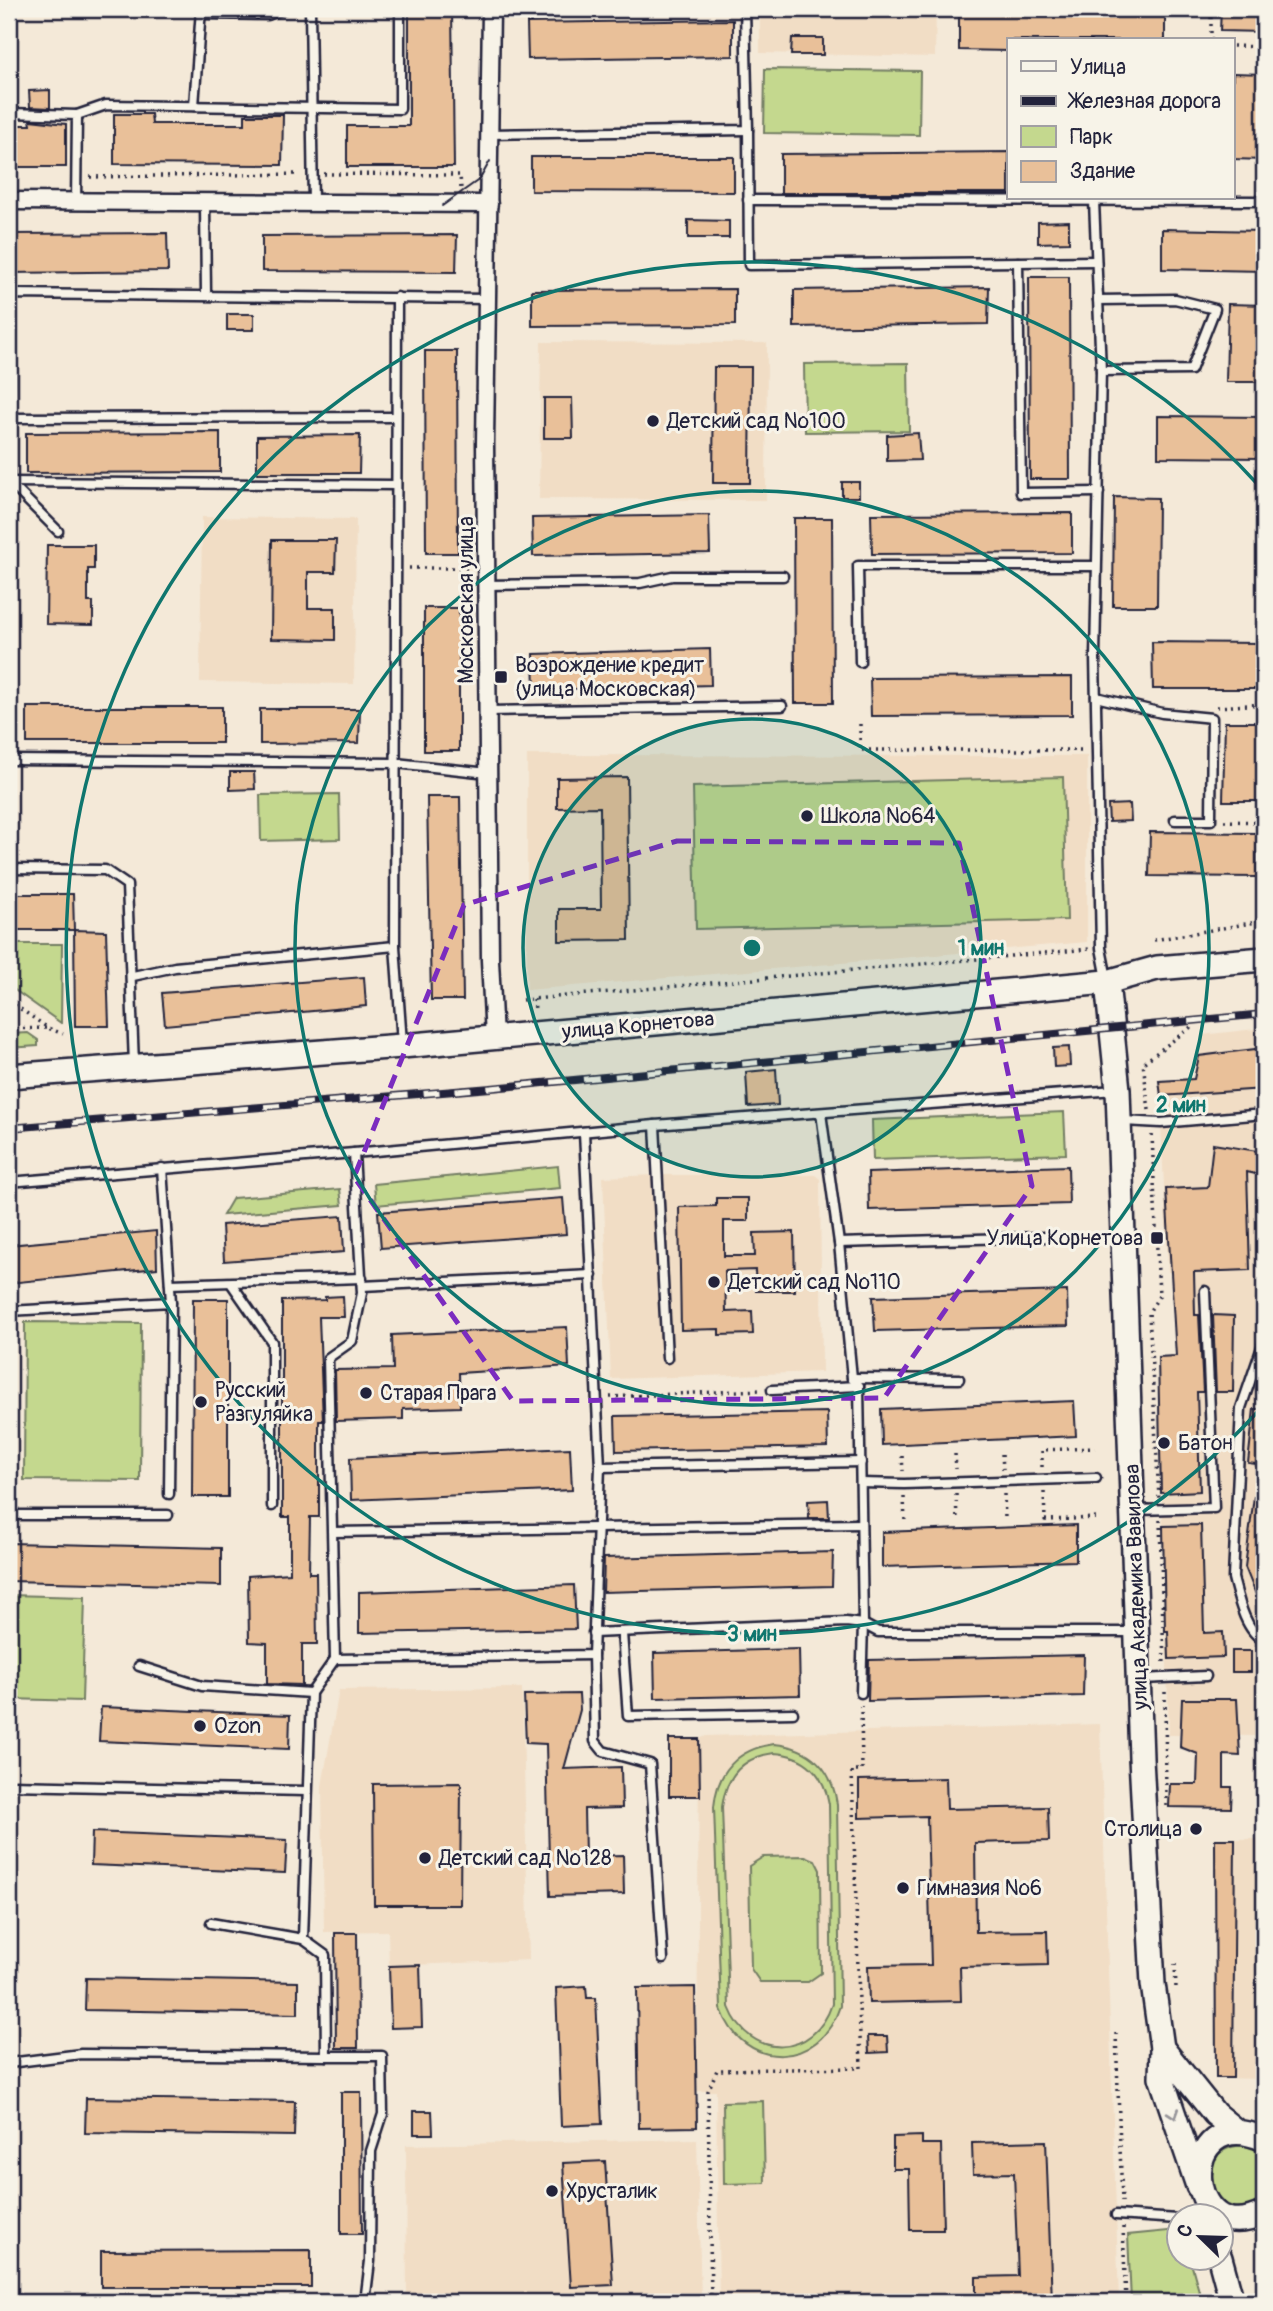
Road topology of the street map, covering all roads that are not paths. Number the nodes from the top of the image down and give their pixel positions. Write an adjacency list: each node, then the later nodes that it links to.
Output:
1 (284, 9): 6 (lane)
2 (310, 9): 8 (lane)
3 (397, 9): 8 (lane)
4 (491, 9): 12 (street, Московская улица)
5 (745, 9): 11 (lane)
6 (202, 11): 7 (lane)
7 (194, 106): 8 (lane); 10 (lane)
8 (311, 108): 19 (lane)
9 (9, 113): 10 (lane)
10 (77, 115): 17 (lane)
11 (748, 130): 12 (lane); 13 (lane)
12 (490, 134): 20 (street, Московская улица)
13 (748, 200): 15 (lane); 22 (lane)
14 (9, 201): 17 (street)
15 (1094, 201): 16 (lane); 21 (lane)
16 (1264, 201)
17 (76, 202): 18 (street)
18 (205, 204): 19 (street); 23 (lane)
19 (313, 204): 20 (street)
20 (489, 204): 25 (street, Московская улица)
21 (1095, 259): 22 (lane); 26 (lane)
22 (1018, 262): 32 (lane)
23 (205, 294): 24 (lane); 29 (lane)
24 (397, 297): 25 (lane); 28 (lane)
25 (488, 299): 36 (street, Московская улица)
26 (1098, 300): 27 (lane); 27 (lane)
27 (1101, 371): 32 (lane)
28 (395, 417): 29 (lane); 31 (lane)
29 (10, 418): 30 (lane)
30 (9, 482): 31 (lane); 33 (lane)
31 (395, 485): 42 (lane)
32 (1099, 492): 34 (lane)
33 (58, 531)
34 (1096, 566): 37 (lane); 38 (lane)
35 (783, 576): 36 (lane)
36 (487, 585): 40 (street, Московская улица)
37 (860, 662)
38 (1096, 697): 44 (lane); 49 (lane)
39 (782, 706): 40 (lane)
40 (488, 711): 43 (street, Московская улица)
41 (9, 760): 42 (lane)
42 (396, 763): 43 (lane); 46 (lane)
43 (488, 773): 50 (street, Московская улица)
44 (1175, 820)
45 (9, 869): 48 (lane)
46 (395, 946): 48 (lane); 51 (lane)
47 (1262, 956): 49 (street, улица Корнетова)
48 (133, 976): 52 (lane)
49 (1107, 982): 50 (street, улица Корнетова); 54 (street, улица Академика Вавилова)
50 (494, 1038): 51 (street, улица Корнетова)
51 (402, 1046): 52 (street, улица Корнетова)
52 (134, 1066): 53 (street, улица Корнетова)
53 (9, 1076)
54 (1118, 1090): 55 (lane); 57 (street, улица Академика Вавилова)
55 (821, 1112): 58 (lane); 64 (lane)
56 (1264, 1114): 57 (lane)
57 (1119, 1121): 84 (street, улица Академика Вавилова)
58 (654, 1125): 59 (lane); 73 (lane)
59 (584, 1132): 60 (lane); 65 (lane)
60 (354, 1153): 61 (lane); 66 (lane)
61 (162, 1168): 62 (lane); 68 (lane)
62 (9, 1182)
63 (1045, 1237): 64 (lane)
64 (839, 1243): 74 (lane)
65 (592, 1275): 66 (lane); 79 (lane)
66 (362, 1282): 67 (lane); 89 (lane)
67 (231, 1283): 68 (lane); 83 (lane)
68 (170, 1284): 70 (lane)
69 (1205, 1291): 84 (lane)
70 (171, 1303): 71 (lane); 82 (lane)
71 (9, 1311)
72 (1264, 1341): 94 (lane)
73 (667, 1358)
74 (852, 1378): 75 (lane); 76 (lane)
75 (959, 1379)
76 (859, 1386): 77 (lane); 78 (lane)
77 (772, 1390)
78 (861, 1462): 79 (lane); 81 (lane)
79 (600, 1468): 88 (lane)
80 (1096, 1478): 81 (lane)
81 (861, 1483): 87 (lane)
82 (169, 1494)
83 (272, 1506)
84 (1133, 1510): 91 (street, улица Академика Вавилова)
85 (9, 1516): 86 (lane)
86 (168, 1516)
87 (861, 1524): 88 (lane); 90 (lane)
88 (595, 1526): 89 (lane); 92 (lane)
89 (333, 1532): 96 (lane)
90 (863, 1624): 91 (lane); 93 (lane); 101 (lane)
91 (1137, 1632): 99 (street, улица Академика Вавилова)
92 (593, 1633): 93 (lane); 95 (lane)
93 (622, 1633): 102 (lane)
94 (1264, 1640)
95 (593, 1655): 96 (lane); 107 (lane)
96 (335, 1659): 100 (lane)
97 (139, 1666): 100 (lane)
98 (1206, 1676): 99 (lane)
99 (1139, 1679): 108 (street, улица Академика Вавилова)
100 (311, 1693): 104 (lane)
101 (861, 1693)
102 (793, 1713)
103 (9, 1784): 104 (lane)
104 (306, 1791): 106 (lane)
105 (211, 1923): 106 (lane)
106 (303, 1939): 109 (lane)
107 (663, 1959)
108 (1162, 2048): 111 (street); 112 (street, улица Академика Вавилова, one-way to 112)
109 (326, 2056): 110 (lane); 118 (lane)
110 (9, 2063)
111 (1254, 2134): 112 (street)
112 (1205, 2202)
113 (1264, 2213): 116 (street)
114 (1119, 2215): 115 (lane)
115 (1164, 2217)
116 (1234, 2218)
117 (1224, 2272): 119 (street)
118 (365, 2302)
119 (1232, 2302)

